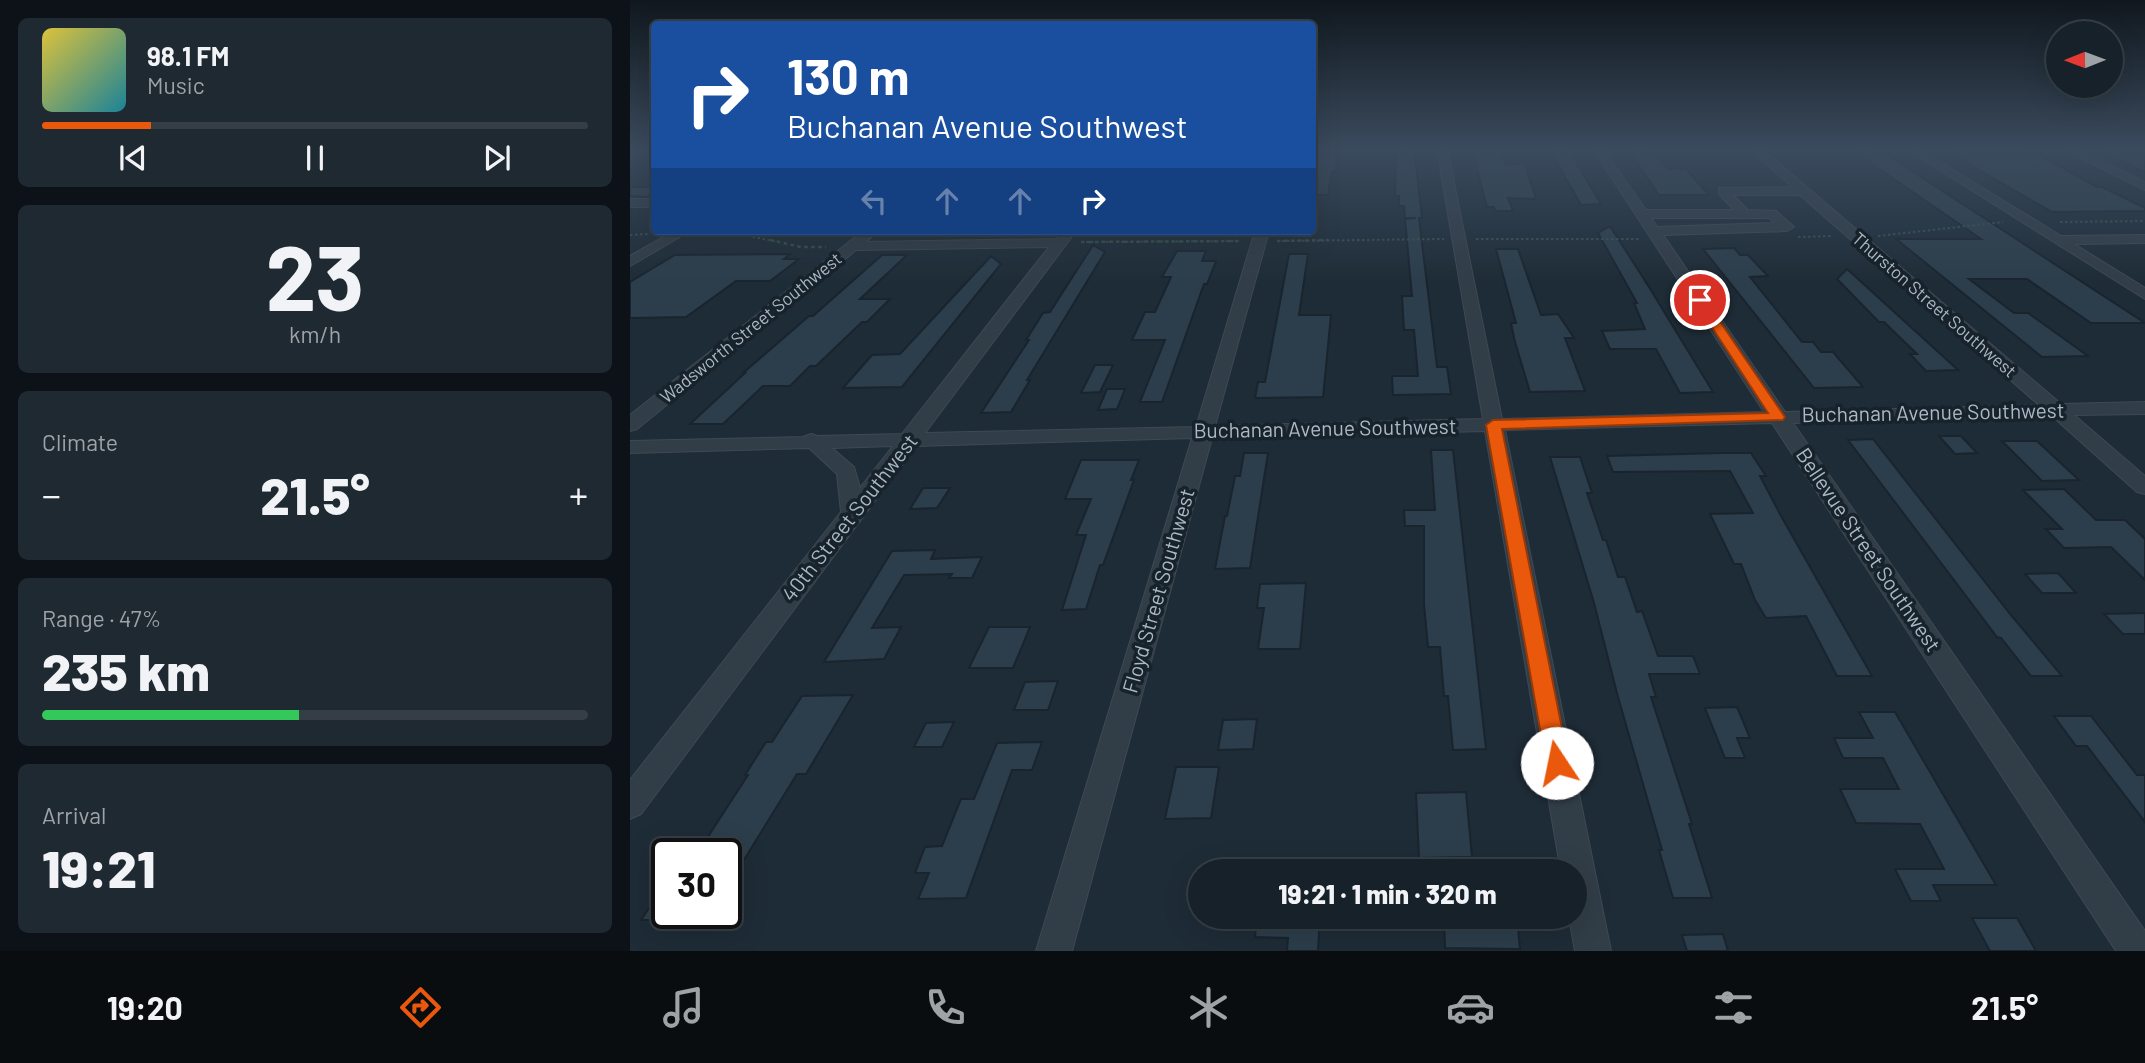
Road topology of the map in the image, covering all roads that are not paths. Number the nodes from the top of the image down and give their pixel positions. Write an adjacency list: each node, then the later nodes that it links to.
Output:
1 (1449, 193): 25 (street)
2 (1628, 193): 9 (street, Bellevue Street Southwest)
3 (1725, 193): 8 (street)
4 (1806, 193): 22 (street, Thurston Street Southwest)
5 (1983, 193): 15 (street)
6 (630, 203): 7 (street)
7 (651, 203)
8 (1745, 214): 9 (street); 9 (street)
9 (1651, 228): 23 (street, Bellevue Street Southwest)
10 (676, 235): 19 (street)
11 (866, 235): 16 (street, Wadsworth Street Southwest)
12 (1261, 236): 26 (street, Floyd Street Southwest)
13 (1064, 237): 16 (street); 27 (street, 40th Street Southwest)
14 (2145, 239): 15 (street)
15 (2057, 240): 17 (street)
16 (852, 246): 24 (street, Wadsworth Street Southwest)
17 (2079, 253): 18 (street); 20 (street)
18 (2145, 253)
19 (630, 262)
20 (2145, 293)
21 (2145, 408): 22 (street, Buchanan Avenue Southwest)
22 (2056, 410): 23 (street, Buchanan Avenue Southwest); 30 (street, Thurston Street Southwest)
23 (1778, 417): 25 (street, Buchanan Avenue Southwest); 35 (street, Bellevue Street Southwest)
24 (630, 425)
25 (1493, 425): 26 (street, Buchanan Avenue Southwest); 34 (street)
26 (1205, 432): 27 (street, Buchanan Avenue Southwest); 33 (street, Floyd Street Southwest)
27 (911, 438): 28 (street, Buchanan Avenue Southwest); 31 (street, 40th Street Southwest)
28 (811, 440): 29 (street, Buchanan Avenue Southwest); 31 (street)
29 (630, 447)
30 (2145, 487)
31 (852, 514): 32 (street, 40th Street Southwest)
32 (630, 804)
33 (1054, 951)
34 (1593, 951)
35 (2137, 951)

